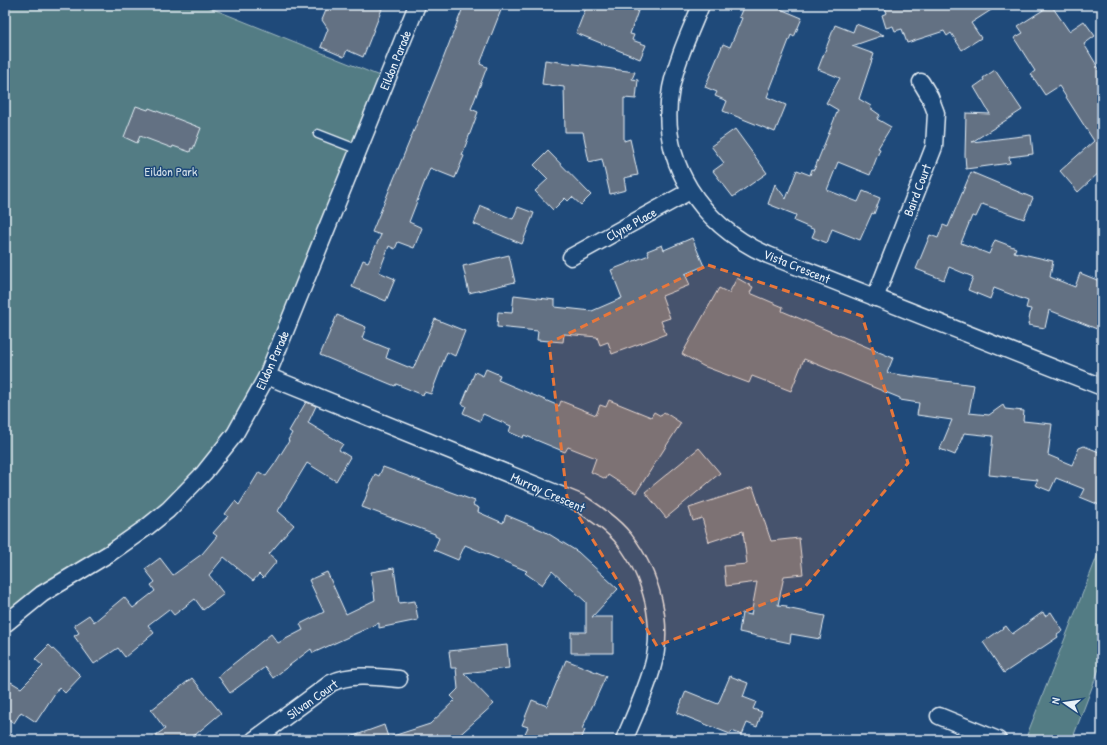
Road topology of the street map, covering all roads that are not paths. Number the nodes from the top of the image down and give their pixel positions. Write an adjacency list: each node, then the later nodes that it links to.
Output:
1 (417, 5): 5 (street, Eildon Parade)
2 (701, 5): 6 (street, Vista Crescent)
3 (921, 82): 8 (street, Baird Court)
4 (318, 134): 5 (lane)
5 (359, 150): 9 (street, Eildon Parade)
6 (690, 191): 7 (street, Clyne Place); 8 (street, Vista Crescent)
7 (571, 257)
8 (875, 298): 10 (street, Vista Crescent)
9 (266, 376): 11 (street, Eildon Parade); 15 (street, Murray Crescent)
10 (1102, 387)
11 (5, 624)
12 (399, 679): 14 (street, Silvan Court)
13 (939, 716): 16 (street)
14 (254, 740)
15 (624, 740)
16 (998, 740)

